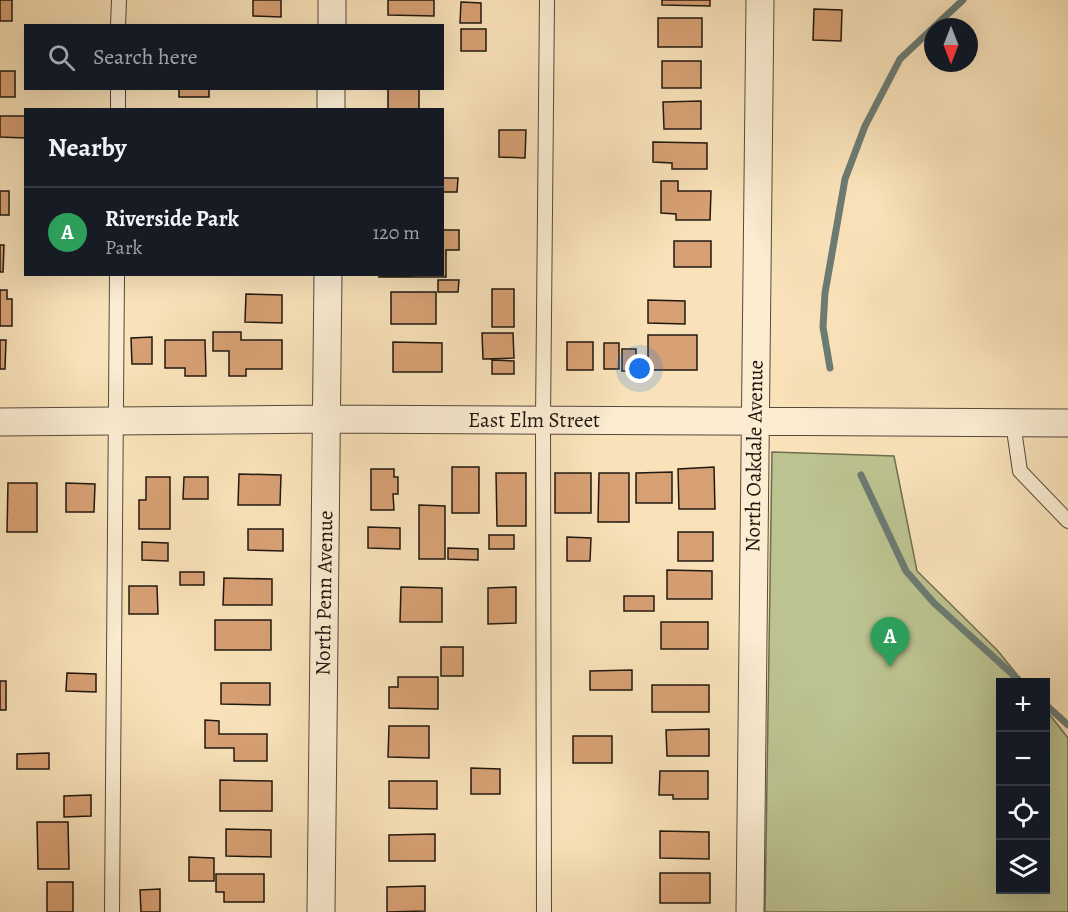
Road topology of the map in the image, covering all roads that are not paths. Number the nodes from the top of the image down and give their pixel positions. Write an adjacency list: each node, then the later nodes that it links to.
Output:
1 (118, 0): 5 (lane)
2 (332, 0): 6 (street)
3 (547, 0): 14 (lane)
4 (760, 0): 15 (street, North Oakdale Avenue)
5 (118, 24)
6 (332, 24)
7 (118, 90): 9 (lane)
8 (331, 90): 10 (street)
9 (118, 108)
10 (331, 108)
11 (117, 276): 16 (lane)
12 (328, 276): 13 (street, North Penn Avenue)
13 (326, 419): 14 (street, East Elm Street); 16 (street, East Elm Street); 22 (street, North Penn Avenue)
14 (543, 420): 15 (street, East Elm Street); 23 (lane)
15 (754, 420): 18 (street, East Elm Street); 24 (street, North Oakdale Avenue)
16 (117, 421): 17 (street, East Elm Street); 21 (lane)
17 (0, 422)
18 (1013, 423): 19 (street, East Elm Street); 20 (lane)
19 (1068, 423)
20 (1068, 521)
21 (112, 912)
22 (321, 912)
23 (544, 912)
24 (750, 912)

